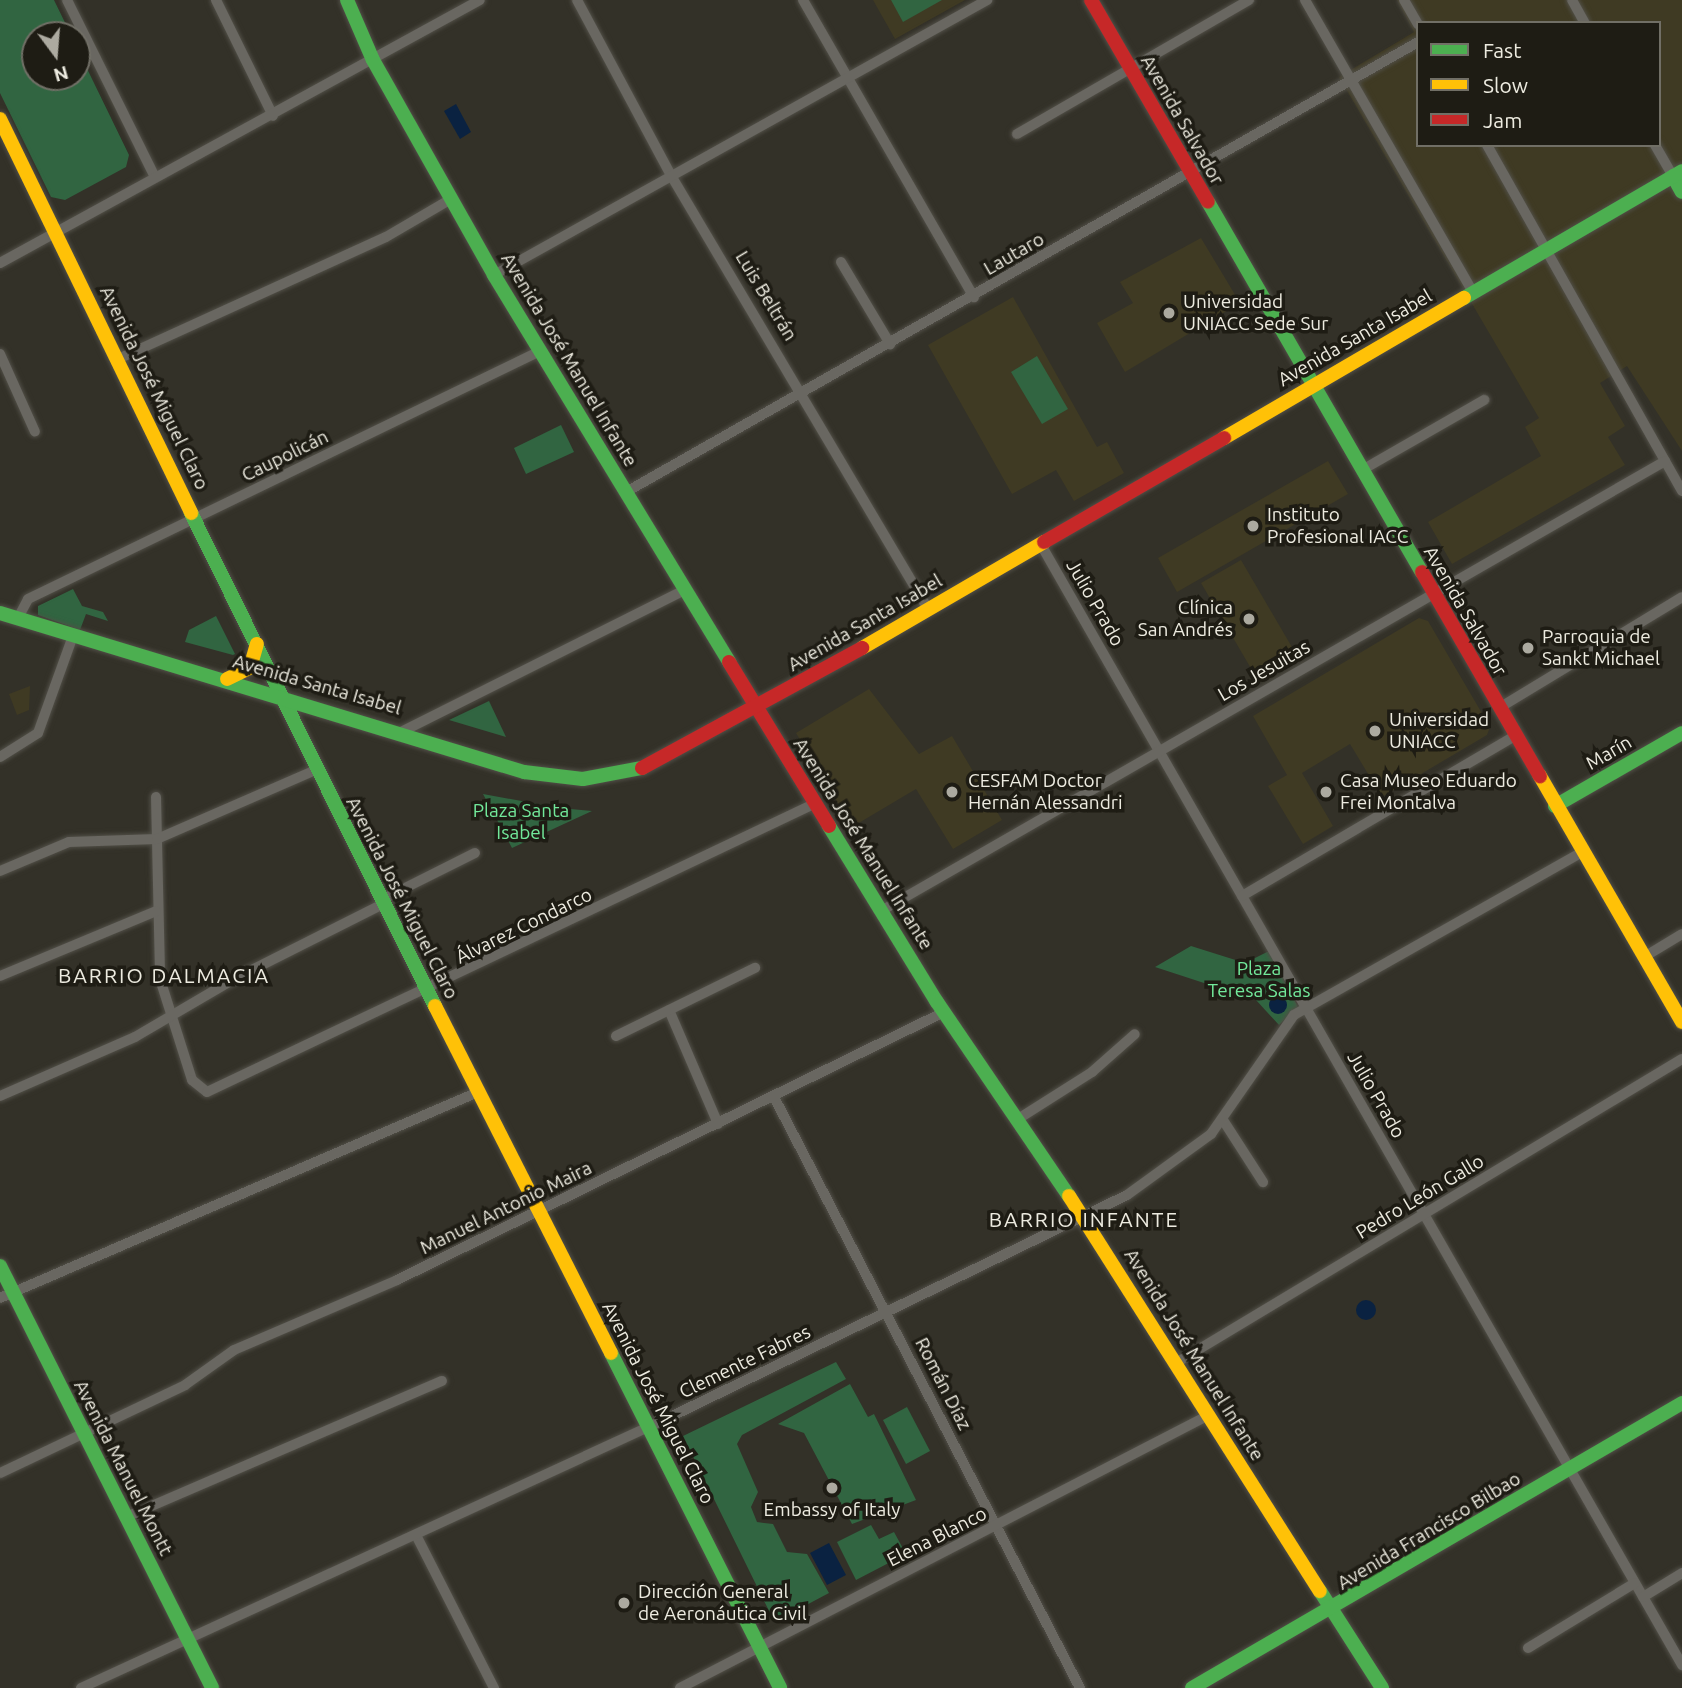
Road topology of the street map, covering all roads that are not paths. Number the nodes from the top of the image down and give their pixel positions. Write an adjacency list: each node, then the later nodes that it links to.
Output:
1 (66, 0): 27 (street)
2 (216, 0): 20 (street)
3 (347, 0): 16 (main road, Avenida José Manuel Infante)
4 (480, 0): 16 (street)
5 (577, 0): 28 (street, Luis Beltrán)
6 (803, 0): 18 (street)
7 (987, 0): 18 (street)
8 (1091, 0): 17 (main road, Avenida Salvador)
9 (1249, 0): 17 (street)
10 (1305, 0): 19 (street)
11 (1404, 0): 13 (street)
12 (1572, 0): 14 (street)
13 (1416, 21)
14 (1584, 21)
15 (1416, 43): 19 (street, Lautaro)
16 (373, 60): 20 (street); 30 (main road, Avenida José Manuel Infante)
17 (1131, 70): 22 (street); 25 (main road, Avenida Salvador)
18 (850, 77): 28 (street); 37 (street)
19 (1351, 81): 25 (street, Lautaro); 36 (street)
20 (273, 116): 27 (street)
21 (0, 119): 31 (main road, Avenida José Miguel Claro)
22 (1017, 134)
23 (1488, 147): 32 (street)
24 (1657, 147): 26 (street)
25 (1191, 173): 37 (street, Lautaro); 42 (main road, Avenida Salvador)
26 (1677, 174): 29 (main road); 32 (main road, Avenida Santa Isabel)
27 (155, 177): 31 (street)
28 (672, 177): 35 (street); 43 (street, Luis Beltrán)
29 (1682, 192)
30 (451, 199): 35 (main road, Avenida José Manuel Infante); 41 (street)
31 (57, 232): 34 (street); 41 (main road, Avenida José Miguel Claro)
32 (1546, 250): 36 (main road, Avenida Santa Isabel); 46 (street)
33 (841, 262): 38 (street)
34 (0, 263)
35 (494, 275): 39 (main road, Avenida José Manuel Infante)
36 (1473, 292): 42 (main road, Avenida Santa Isabel)
37 (974, 297): 38 (street, Lautaro)
38 (890, 344): 43 (street, Lautaro)
39 (540, 351): 49 (main road, Avenida José Manuel Infante); 50 (street, Caupolicán)
40 (0, 354): 45 (street)
41 (118, 359): 50 (main road, Avenida José Miguel Claro)
42 (1313, 385): 47 (main road, Avenida Salvador); 51 (main road, Avenida Santa Isabel)
43 (804, 393): 49 (street, Lautaro); 55 (street, Luis Beltrán)
44 (1484, 400): 47 (street)
45 (35, 432)
46 (1665, 461): 48 (street); 53 (street, Los Jesuitas)
47 (1362, 470): 53 (main road, Avenida Salvador)
48 (1682, 491)
49 (625, 492): 52 (main road, Avenida José Manuel Infante)
50 (196, 519): 57 (street, Caupolicán); 59 (main road, Avenida José Miguel Claro)
51 (1040, 543): 55 (main road, Avenida Santa Isabel); 67 (street, Julio Prado)
52 (685, 590): 63 (main road, Avenida José Manuel Infante); 64 (street)
53 (1433, 594): 62 (main road, Avenida Salvador); 67 (street, Los Jesuitas)
54 (1682, 597): 62 (street)
55 (928, 609): 63 (main road, Avenida Santa Isabel)
56 (0, 613): 57 (main road, Avenida Santa Isabel)
57 (18, 618): 58 (main road, Avenida Santa Isabel)
58 (73, 636): 60 (main road, Avenida Santa Isabel); 68 (street)
59 (257, 644): 60 (main road); 61 (main road, Avenida José Miguel Claro)
60 (227, 679): 61 (main road, Avenida Santa Isabel)
61 (282, 696): 64 (main road, Avenida Santa Isabel); 69 (main road, Avenida José Miguel Claro)
62 (1499, 708): 66 (main road, Avenida Salvador)
63 (757, 709): 64 (main road, Avenida Santa Isabel); 71 (main road, Avenida José Manuel Infante)
64 (403, 731)
65 (1682, 733): 72 (main road, Marín)
66 (1515, 736): 72 (main road, Avenida Salvador); 77 (street)
67 (1159, 751): 77 (street, Julio Prado); 80 (street, Los Jesuitas)
68 (0, 757)
69 (316, 770): 73 (street); 78 (main road, Avenida José Miguel Claro)
70 (156, 797): 73 (street)
71 (816, 803): 80 (main road, Avenida José Manuel Infante); 85 (street, Álvarez Condarco)
72 (1555, 806): 74 (main road, Avenida Salvador)
73 (157, 839): 76 (street); 79 (street)
74 (1582, 852): 82 (main road, Avenida Salvador); 86 (street, Clemente Fabres)
75 (475, 853): 78 (street)
76 (0, 871)
77 (1242, 896): 86 (street, Julio Prado)
78 (382, 902): 85 (main road, Avenida José Miguel Claro); 89 (street)
79 (156, 911): 84 (street); 89 (street)
80 (881, 911): 88 (main road, Avenida José Manuel Infante)
81 (1682, 933): 82 (street)
82 (1644, 957): 90 (main road, Avenida Salvador)
83 (755, 968): 87 (street)
84 (0, 976)
85 (428, 992): 89 (street, Álvarez Condarco); 94 (main road, Avenida José Miguel Claro)
86 (1306, 1007): 98 (street, Clemente Fabres); 102 (street, Julio Prado)
87 (669, 1010): 92 (street); 99 (street)
88 (944, 1012): 96 (street, Manuel Antonio Maira); 97 (main road, Avenida José Manuel Infante)
89 (169, 1016): 95 (street)
90 (1682, 1022)
91 (1135, 1034): 97 (street)
92 (617, 1036)
93 (1682, 1059): 102 (street, Pedro León Gallo)
94 (478, 1092): 101 (main road, Avenida José Miguel Claro); 105 (street)
95 (0, 1096)
96 (774, 1097): 99 (street, Manuel Antonio Maira); 106 (street, Román Díaz)
97 (1018, 1119): 103 (main road, Avenida José Manuel Infante)
98 (1223, 1120): 100 (street); 103 (street, Clemente Fabres)
99 (718, 1124): 101 (street, Manuel Antonio Maira)
100 (1263, 1182)
101 (539, 1212): 111 (main road, Avenida José Miguel Claro); 112 (street, Manuel Antonio Maira)
102 (1425, 1215): 107 (street, Pedro León Gallo); 113 (street, Julio Prado)
103 (1084, 1218): 106 (street, Clemente Fabres); 107 (main road, Avenida José Manuel Infante)
104 (0, 1266): 105 (main road, Avenida Manuel Montt)
105 (7, 1295): 112 (main road, Avenida Manuel Montt)
106 (886, 1313): 111 (street, Clemente Fabres); 116 (street, Román Díaz)
107 (1176, 1363): 110 (main road, Avenida José Manuel Infante)
108 (442, 1381): 115 (street)
109 (1682, 1403): 113 (main road, Avenida Francisco Bilbao)
110 (1209, 1415): 116 (street, Elena Blanco); 121 (main road, Avenida José Manuel Infante)
111 (648, 1427): 117 (street, Clemente Fabres); 123 (main road, Avenida José Miguel Claro)
112 (83, 1432): 114 (street, Manuel Antonio Maira); 115 (main road, Avenida Manuel Montt)
113 (1570, 1469): 119 (street, Julio Prado); 121 (main road, Avenida Francisco Bilbao)
114 (0, 1473)
115 (127, 1517): 122 (main road, Avenida Manuel Montt)
116 (996, 1526): 123 (street, Elena Blanco); 131 (street, Román Díaz)
117 (416, 1535): 122 (street, Clemente Fabres); 128 (street)
118 (1682, 1573): 120 (street)
119 (1635, 1583): 120 (street, Julio Prado); 124 (street)
120 (1643, 1597): 125 (street, Julio Prado)
121 (1332, 1611): 132 (main road, Avenida Francisco Bilbao); 133 (main road, Avenida José Manuel Infante)
122 (186, 1635): 126 (street, Clemente Fabres); 127 (main road, Avenida Manuel Montt)
123 (760, 1648): 129 (street, Elena Blanco); 130 (main road, Avenida José Miguel Claro)
124 (1528, 1648)
125 (1682, 1665)
126 (81, 1688)
127 (212, 1688)
128 (495, 1688)
129 (680, 1688)
130 (780, 1688)
131 (1080, 1688)
132 (1192, 1688)
133 (1382, 1688)

